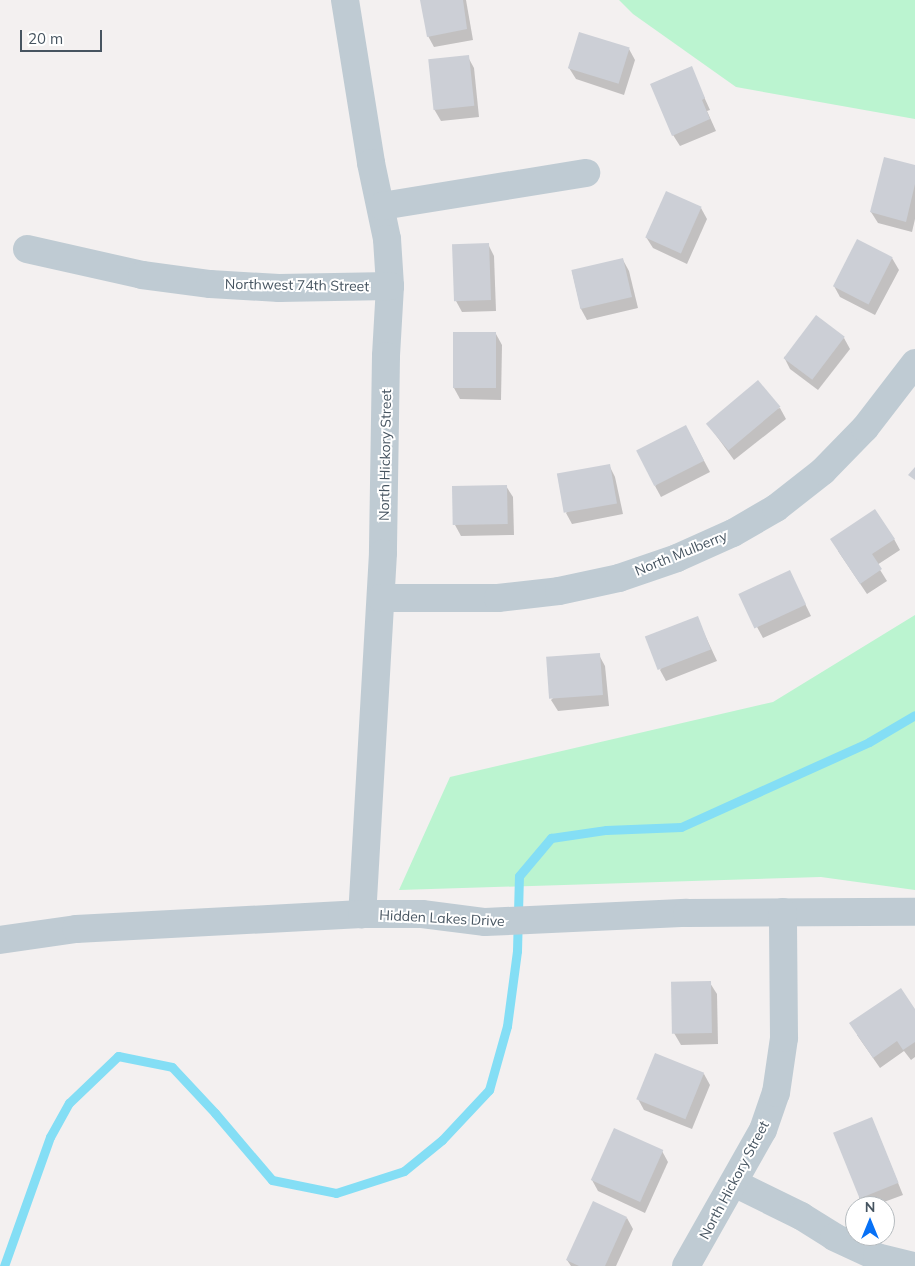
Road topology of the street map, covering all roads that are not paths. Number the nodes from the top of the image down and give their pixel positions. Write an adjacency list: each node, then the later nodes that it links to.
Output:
1 (345, 0): 3 (street, North Hickory Street)
2 (586, 173): 3 (street)
3 (382, 206): 5 (street, North Hickory Street)
4 (27, 249): 5 (street, Northwest 74th Street)
5 (390, 286): 7 (street, North Hickory Street)
6 (915, 363): 7 (street, North Mulberry)
7 (381, 598): 10 (street, North Hickory Street)
8 (783, 912): 9 (street, Hidden Lakes Drive); 10 (street, Hidden Lakes Drive); 12 (street, North Hickory Street)
9 (915, 912)
10 (362, 914): 11 (street, Hidden Lakes Drive)
11 (0, 940)
12 (734, 1183): 13 (street, North Hickory Street); 14 (street)
13 (686, 1266)
14 (912, 1266)

